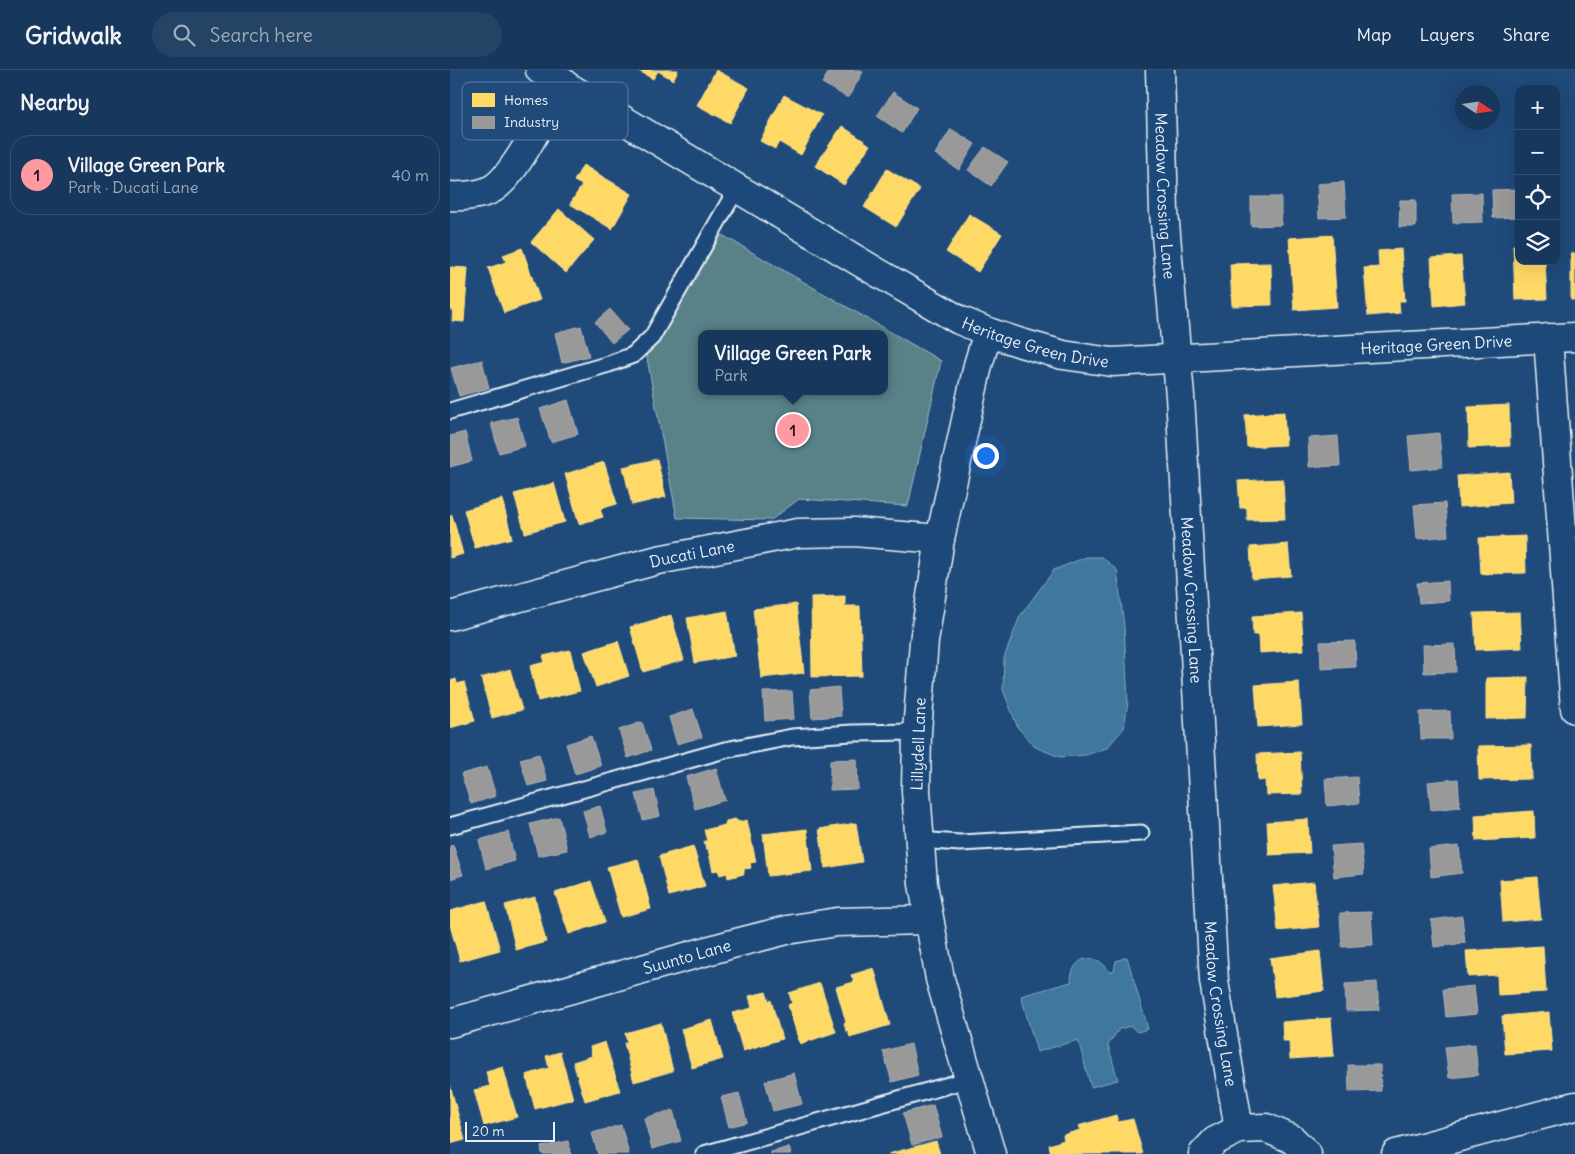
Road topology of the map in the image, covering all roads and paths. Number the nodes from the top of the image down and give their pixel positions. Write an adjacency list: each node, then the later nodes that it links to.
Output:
1 (1160, 70): 8 (street, Meadow Crossing Lane)
2 (628, 122): 4 (street, Heritage Green Drive)
3 (525, 140): 5 (street, Heritage Green Drive)
4 (737, 188): 6 (street, Heritage Green Drive); 9 (lane)
5 (450, 196)
6 (988, 332): 8 (street, Heritage Green Drive); 10 (street, Lillydell Lane)
7 (1562, 337): 8 (street, Heritage Green Drive); 12 (street)
8 (1177, 358): 21 (street, Meadow Crossing Lane)
9 (450, 411)
10 (940, 539): 11 (street, Ducati Lane); 13 (street, Lillydell Lane)
11 (450, 616)
12 (1575, 710)
13 (917, 732): 14 (lane); 16 (street, Lillydell Lane)
14 (450, 826)
15 (1141, 833): 16 (lane)
16 (919, 840): 17 (street, Lillydell Lane)
17 (929, 920): 18 (street, Suunto Lane); 19 (street, Lillydell Lane)
18 (450, 1023)
19 (970, 1079): 22 (lane); 23 (street, Lillydell Lane)
20 (1575, 1106): 26 (street)
21 (1239, 1129): 24 (street); 25 (street)
22 (704, 1154)
23 (991, 1154)
24 (1203, 1154)
25 (1307, 1154)
26 (1396, 1154)

